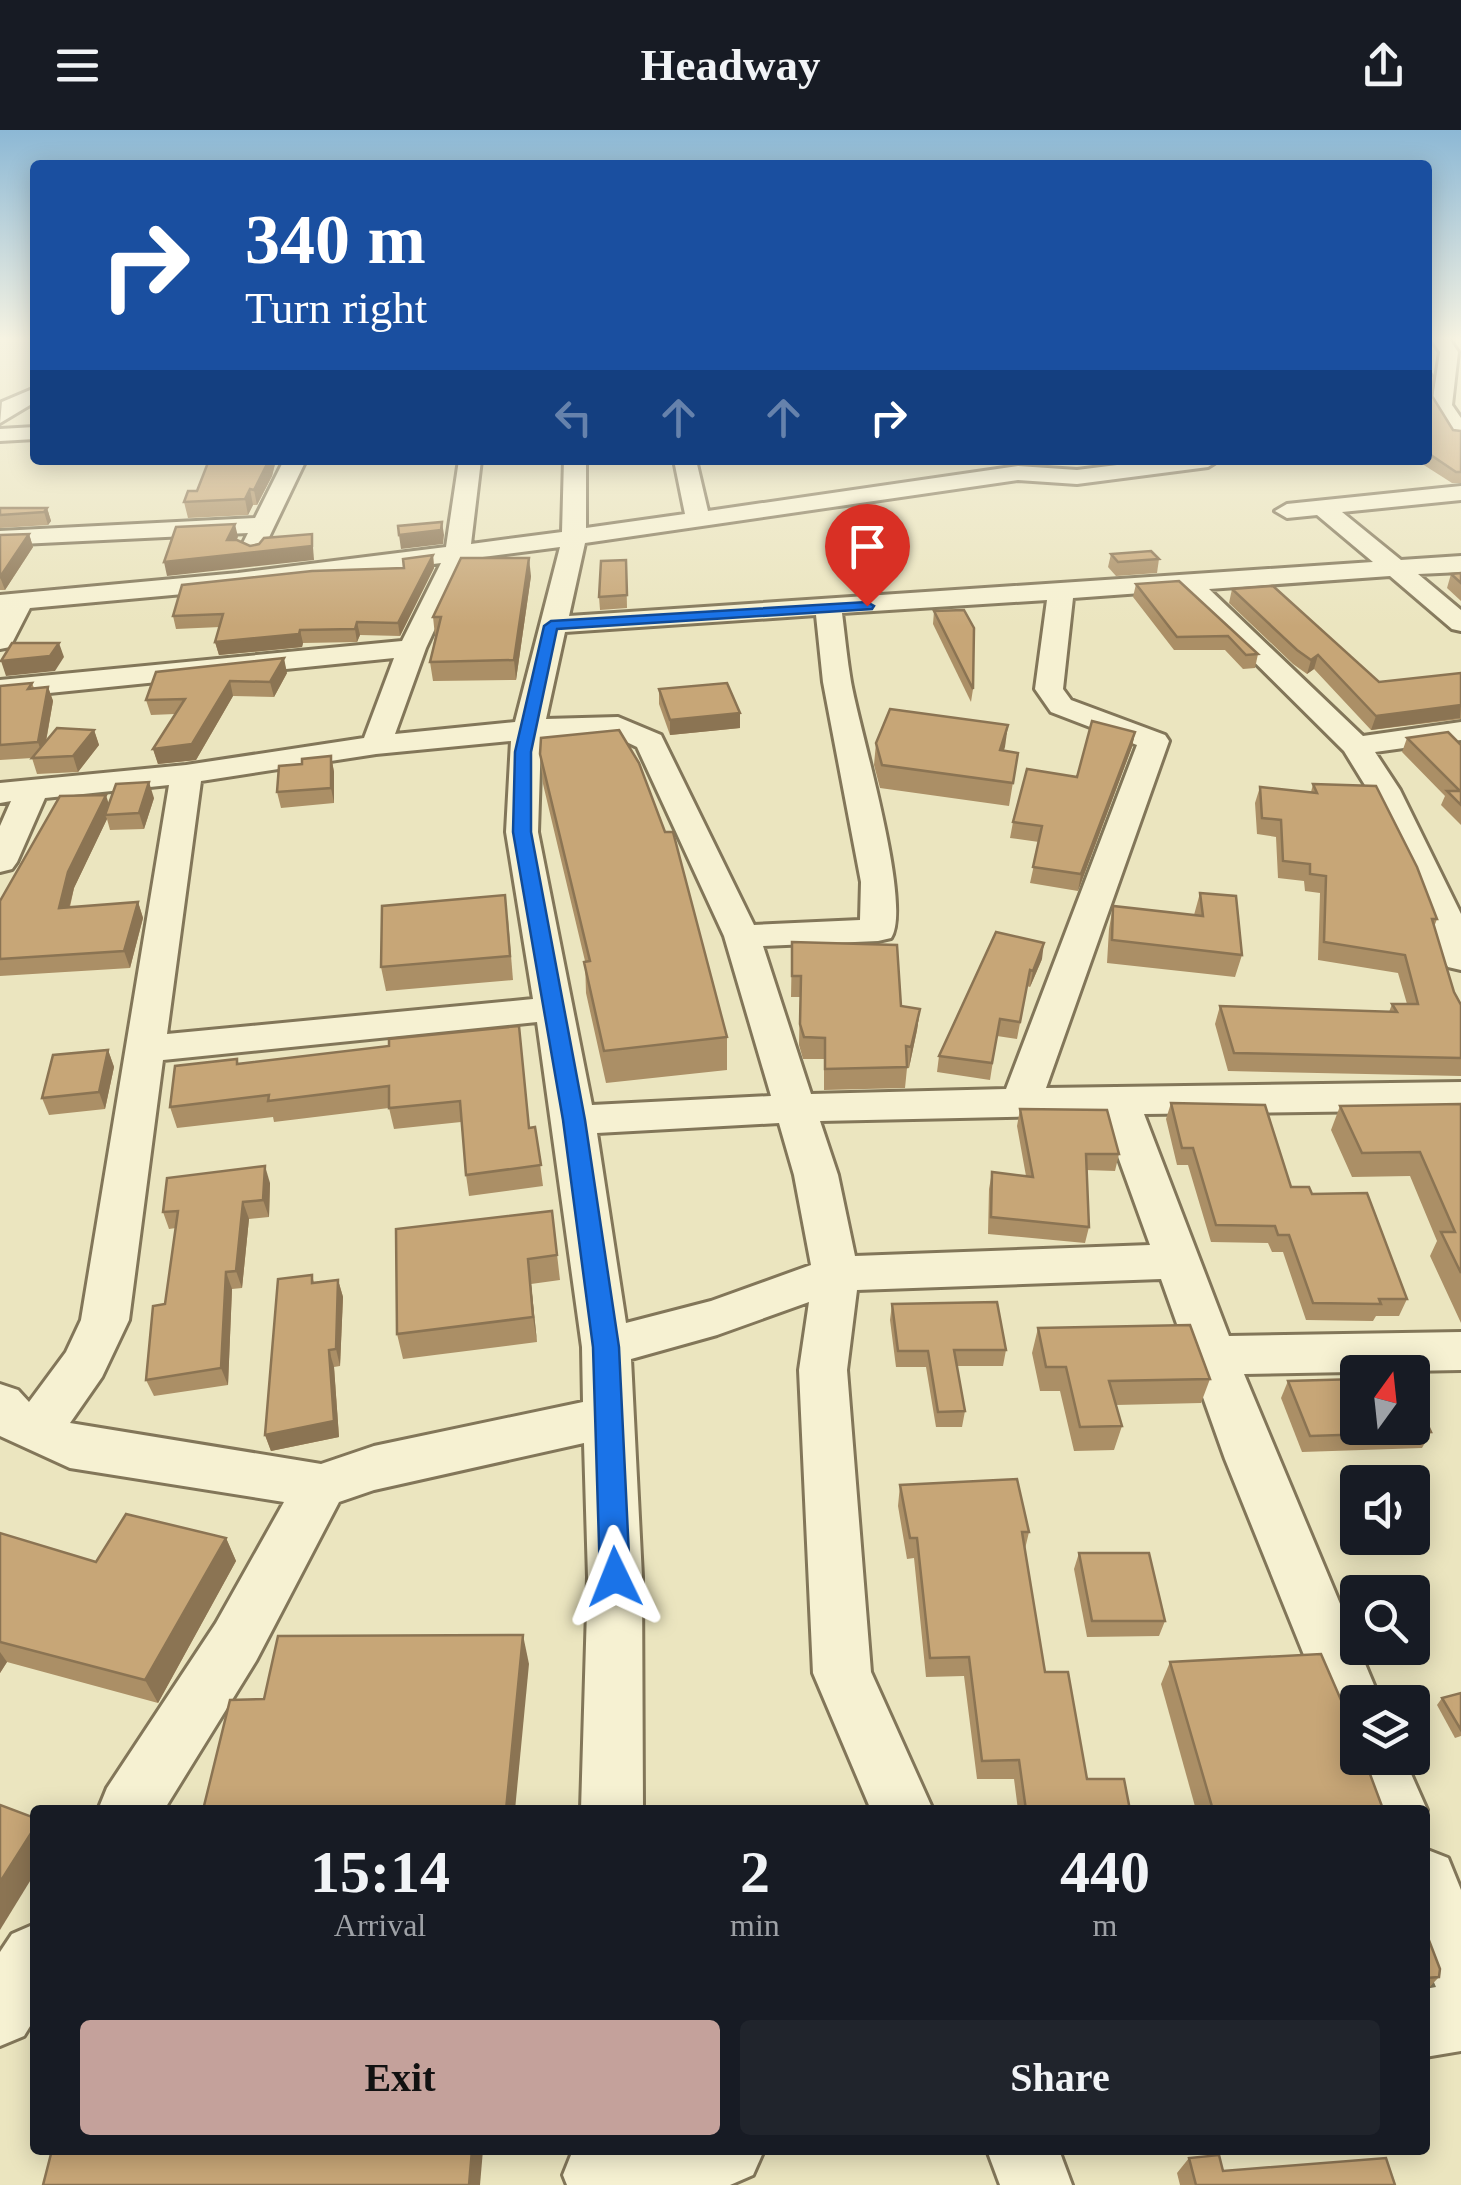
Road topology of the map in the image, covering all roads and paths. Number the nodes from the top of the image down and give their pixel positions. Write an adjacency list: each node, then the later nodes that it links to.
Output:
1 (292, 465): 10 (street)
2 (469, 465): 13 (street)
3 (575, 465): 12 (street)
4 (686, 465): 9 (street)
5 (1169, 465): 9 (street)
6 (1461, 494): 7 (street)
7 (1322, 508): 8 (street); 15 (street)
8 (1288, 512)
9 (698, 520): 12 (street)
10 (262, 525): 11 (street); 16 (street)
11 (0, 538)
12 (574, 538): 13 (street); 22 (street)
13 (458, 553): 16 (street); 24 (street)
14 (1461, 564): 15 (street)
15 (1393, 568): 17 (street); 21 (street)
16 (238, 581): 19 (street)
17 (1190, 584): 18 (street); 29 (street)
18 (1060, 592): 20 (street); 40 (street)
19 (9, 603): 23 (street)
20 (828, 608): 22 (street); 34 (street)
21 (1461, 624)
22 (551, 626): 26 (street)
23 (0, 640)
24 (412, 648): 25 (street); 28 (street)
25 (0, 689)
26 (528, 729): 28 (street); 34 (street); 36 (street)
27 (1461, 731): 29 (street)
28 (376, 746): 30 (street)
29 (1356, 746): 33 (street)
30 (186, 774): 31 (street); 37 (street)
31 (16, 791): 32 (street)
32 (0, 862)
33 (1454, 921): 35 (street)
34 (742, 936): 41 (street)
35 (1461, 959)
36 (552, 1009): 37 (street); 42 (street)
37 (146, 1049): 49 (street)
38 (1461, 1096): 39 (street)
39 (1119, 1101): 40 (street); 43 (street)
40 (1021, 1102): 41 (street)
41 (794, 1108): 42 (street); 44 (street)
42 (574, 1120): 45 (street)
43 (1177, 1261): 44 (street); 47 (street)
44 (836, 1274): 45 (street); 55 (street)
45 (606, 1347): 48 (street)
46 (1461, 1351): 47 (street)
47 (1212, 1355): 51 (street)
48 (609, 1416): 50 (street); 54 (street)
49 (13, 1424): 50 (street)
50 (321, 1486): 53 (street)
51 (1345, 1685)
52 (1381, 1775): 56 (street)
53 (132, 1805)
54 (612, 1805)
55 (900, 1805)
56 (1394, 1805)
57 (1430, 1893): 59 (street)
58 (30, 1966): 60 (street)
59 (1461, 1968)
60 (0, 2012)
61 (1461, 2017): 62 (street)
62 (1430, 2022)
63 (696, 2155): 65 (street)
64 (1024, 2155): 66 (street)
65 (600, 2170)
66 (1036, 2185)

